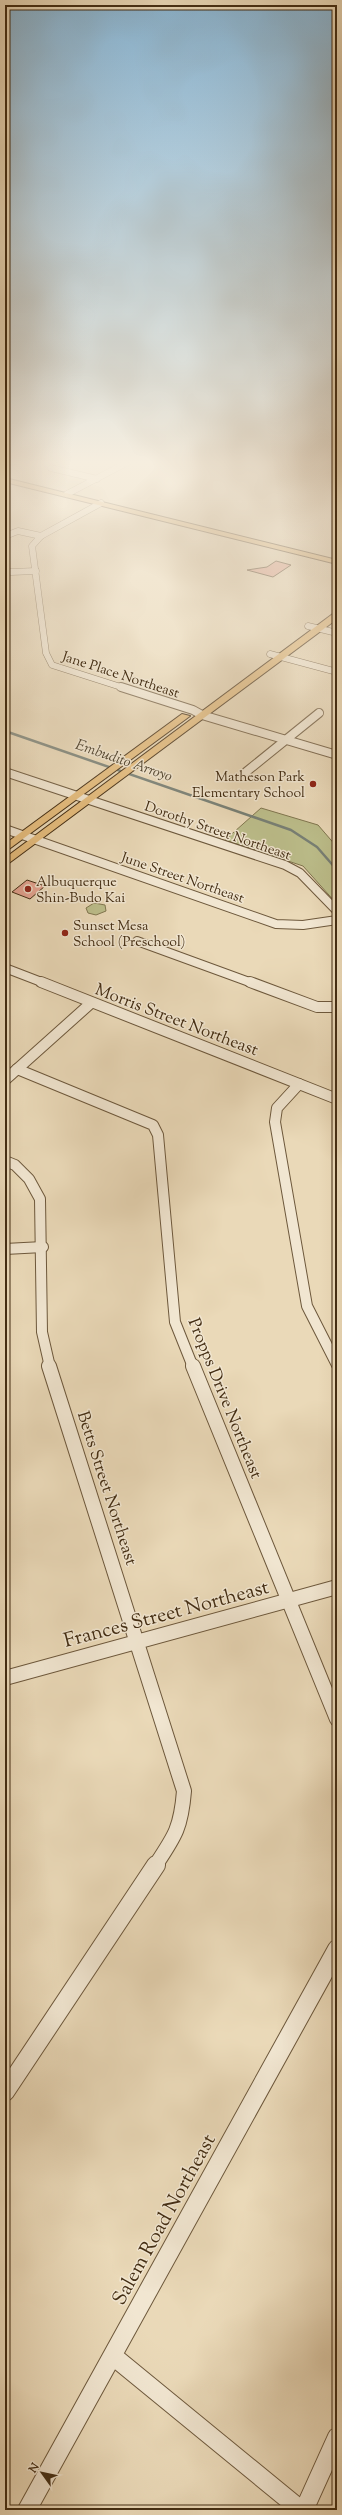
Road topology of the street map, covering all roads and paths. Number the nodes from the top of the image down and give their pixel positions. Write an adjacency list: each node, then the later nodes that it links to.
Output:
1 (37, 577): 11 (street, Jane Place Northeast)
2 (337, 604): 4 (main road)
3 (337, 614): 5 (main road)
4 (308, 626): 5 (street); 7 (main road)
5 (319, 628): 6 (street); 8 (main road)
6 (337, 633)
7 (270, 654): 8 (street); 10 (main road)
8 (281, 657): 9 (street); 13 (main road)
9 (337, 672)
10 (231, 682)
11 (196, 708): 13 (street, Jane Place Northeast); 18 (main road)
12 (319, 713): 14 (street)
13 (202, 715): 14 (street, Jane Place Northeast); 19 (main road)
14 (286, 740): 15 (street, Jane Place Northeast); 17 (street)
15 (337, 755)
16 (5, 772): 18 (street, Dorothy Street Northeast)
17 (246, 772)
18 (76, 796): 19 (street, Dorothy Street Northeast); 21 (main road)
19 (89, 800): 22 (main road); 25 (street, Dorothy Street Northeast)
20 (5, 829): 21 (street, June Street Northeast)
21 (23, 836): 22 (street, June Street Northeast); 23 (main road)
22 (36, 839): 24 (main road); 26 (street, June Street Northeast)
23 (5, 849)
24 (5, 863)
25 (337, 911)
26 (337, 920)
27 (137, 941): 30 (street)
28 (5, 968): 29 (street, Morris Street Northeast)
29 (91, 1003): 31 (street); 33 (street, Morris Street Northeast)
30 (337, 1007)
31 (18, 1069): 32 (street); 40 (street, Propps Drive Northeast)
32 (5, 1080)
33 (299, 1084): 34 (street, Morris Street Northeast); 38 (street)
34 (337, 1099)
35 (5, 1161): 36 (street, Betts Street Northeast)
36 (43, 1247): 37 (street); 41 (street, Betts Street Northeast)
37 (5, 1249)
38 (337, 1365)
39 (337, 1587): 40 (street, Frances Street Northeast)
40 (290, 1600): 41 (street, Frances Street Northeast); 43 (street, Propps Drive Northeast)
41 (138, 1642): 42 (street, Frances Street Northeast); 45 (street, Betts Street Northeast)
42 (5, 1678)
43 (337, 1719)
44 (337, 1949): 46 (street, Salem Road Northeast)
45 (5, 2092)
46 (113, 2356): 48 (street, Salem Road Northeast); 49 (street)
47 (337, 2437): 49 (street)
48 (27, 2510)
49 (302, 2510)

